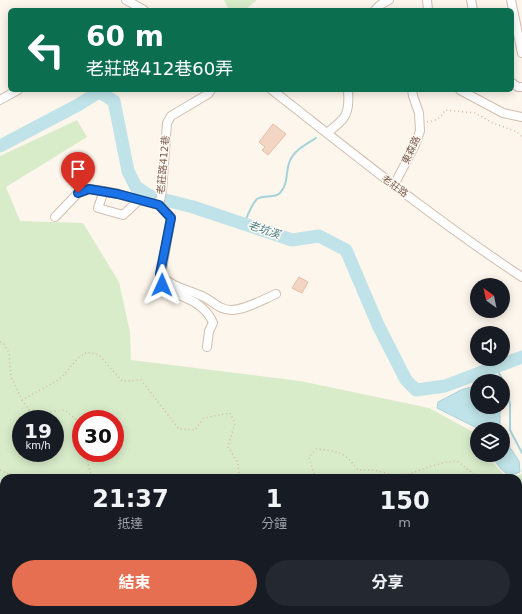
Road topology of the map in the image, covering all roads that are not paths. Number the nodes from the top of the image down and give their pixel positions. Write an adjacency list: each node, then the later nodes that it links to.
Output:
1 (126, 0): 3 (street)
2 (389, 0): 4 (street)
3 (140, 8)
4 (377, 8)
5 (514, 14): 6 (street)
6 (522, 53)
7 (14, 92): 13 (street)
8 (210, 92): 19 (street, 老莊路412巷)
9 (275, 92): 15 (street, 老莊路)
10 (348, 92): 15 (street)
11 (412, 92): 16 (street, 東森路)
12 (464, 92): 14 (street)
13 (0, 100)
14 (522, 117)
15 (327, 133): 16 (street, 老莊路)
16 (394, 185): 22 (street, 老莊路)
17 (104, 191): 18 (street); 18 (street); 20 (street)
18 (139, 200): 19 (street)
19 (159, 205): 21 (street, 老莊路412巷)
20 (55, 216)
21 (160, 274): 23 (street); 24 (street)
22 (522, 277)
23 (276, 294)
24 (207, 347)

